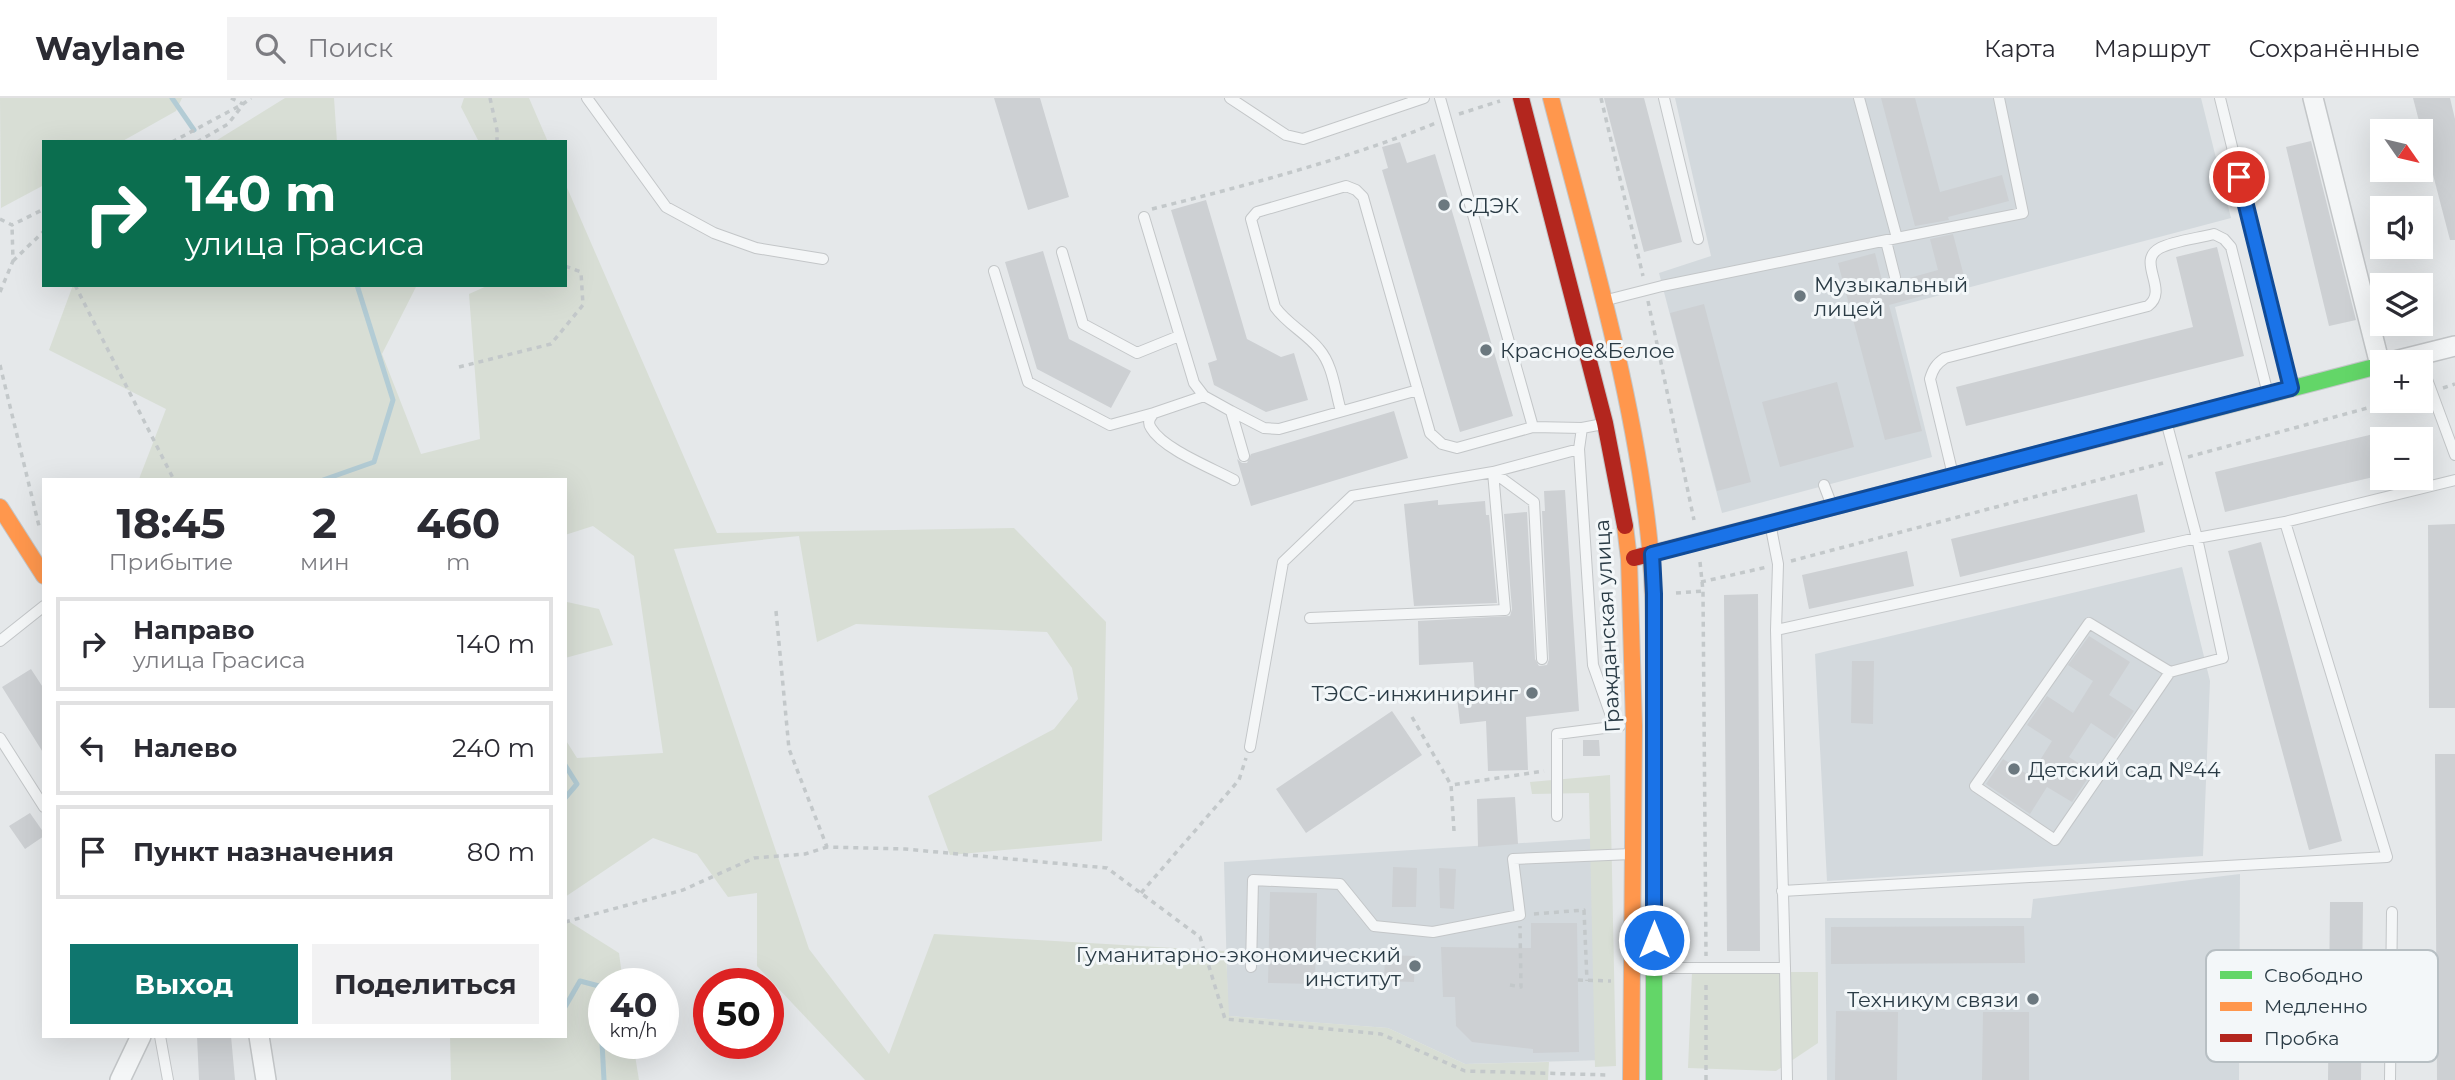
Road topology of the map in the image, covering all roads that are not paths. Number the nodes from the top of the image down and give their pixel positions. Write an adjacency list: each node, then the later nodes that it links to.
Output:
1 (587, 98): 17 (lane)
2 (1230, 98): 3 (lane)
3 (1423, 98)
4 (1440, 98): 36 (lane)
5 (1521, 98): 35 (main road, Гражданская улица)
6 (1550, 98): 20 (main road, Гражданская улица)
7 (1664, 98): 14 (lane)
8 (1859, 98): 13 (lane)
9 (1999, 98): 13 (lane)
10 (2220, 98): 26 (lane)
11 (2313, 98): 23 (street)
12 (1144, 217): 21 (lane)
13 (1897, 238): 15 (lane)
14 (1698, 239)
15 (1886, 241): 19 (lane); 20 (lane)
16 (1062, 252): 21 (lane)
17 (822, 258)
18 (994, 271): 33 (lane)
19 (1895, 277)
20 (1605, 301): 51 (main road, Гражданская улица)
21 (1180, 336): 29 (lane)
22 (2455, 346): 24 (street)
23 (2380, 350)
24 (2433, 351)
25 (2370, 368): 26 (main road)
26 (2291, 388): 28 (main road)
27 (1418, 390): 32 (lane); 32 (lane); 36 (lane)
28 (2268, 394): 34 (main road); 42 (lane)
29 (1205, 396): 31 (lane); 33 (lane)
30 (2433, 396): 39 (lane)
31 (1231, 411): 32 (lane); 40 (lane)
32 (1341, 411)
33 (1154, 413): 43 (lane)
34 (2166, 420): 42 (main road); 50 (lane)
35 (1605, 423): 37 (lane); 52 (main road, Гражданская улица)
36 (1533, 427): 37 (lane)
37 (1582, 428): 38 (lane)
38 (1579, 449): 41 (lane); 61 (lane)
39 (2455, 455)
40 (1244, 456)
41 (1493, 472): 55 (lane); 58 (lane); 63 (lane)
42 (1954, 475): 47 (main road)
43 (1234, 480)
44 (2455, 480): 48 (lane)
45 (1824, 485): 47 (lane)
46 (0, 507): 53 (main road)
47 (1832, 507): 49 (main road)
48 (2285, 522): 50 (lane); 67 (lane)
49 (1770, 523): 51 (main road); 56 (lane)
50 (2197, 538): 56 (lane); 59 (lane)
51 (1652, 554): 52 (main road); 71 (main road, Гражданская улица)
52 (1629, 559): 60 (main road, Гражданская улица)
53 (42, 573)
54 (42, 608): 57 (lane)
55 (1310, 618)
56 (1776, 630): 67 (lane)
57 (0, 641)
58 (1542, 659)
59 (2170, 672): 59 (lane)
60 (1634, 726): 61 (lane); 66 (main road, Гражданская улица)
61 (1615, 727): 65 (lane)
62 (0, 738): 64 (lane)
63 (1250, 747)
64 (42, 804)
65 (1558, 816)
66 (1632, 854): 70 (lane); 80 (main road, Гражданская улица)
67 (1782, 891): 72 (lane)
68 (2392, 912): 69 (lane)
69 (2392, 950)
70 (1251, 967)
71 (1653, 968): 72 (lane); 81 (main road, Гражданская улица)
72 (1785, 968): 82 (lane)
73 (140, 1038): 77 (street)
74 (160, 1038): 78 (lane)
75 (259, 1038): 79 (street)
76 (2390, 1062): 83 (lane)
77 (120, 1080)
78 (168, 1080)
79 (266, 1080)
80 (1631, 1080)
81 (1654, 1080)
82 (1787, 1080)
83 (2390, 1080)

